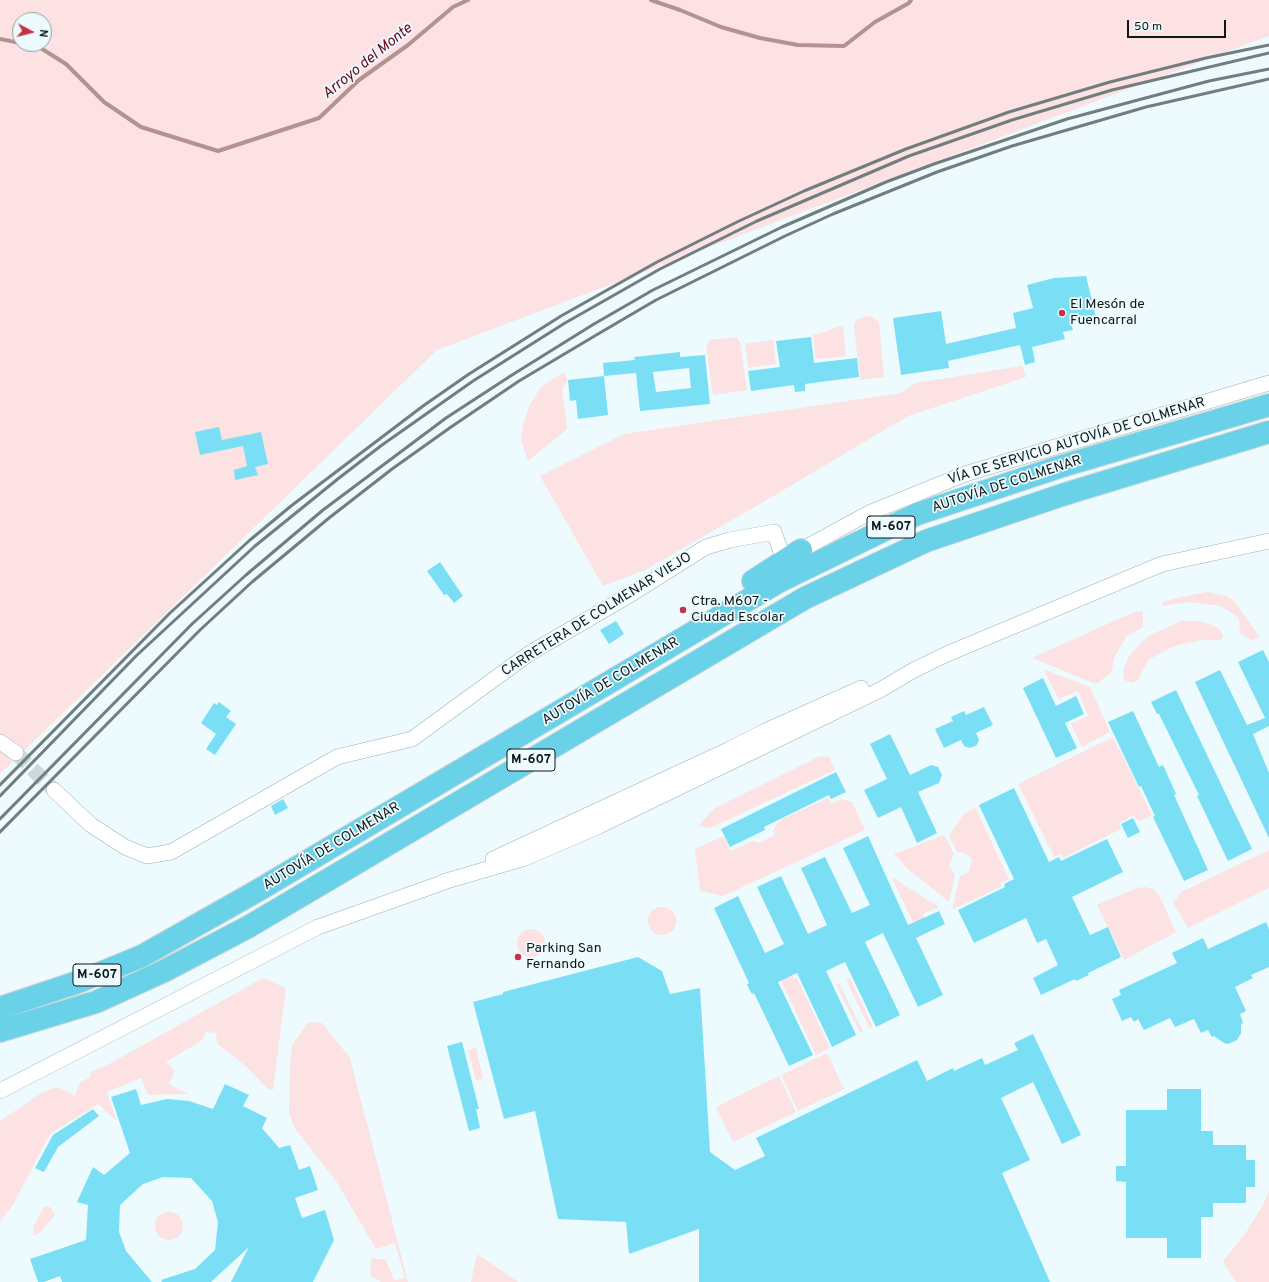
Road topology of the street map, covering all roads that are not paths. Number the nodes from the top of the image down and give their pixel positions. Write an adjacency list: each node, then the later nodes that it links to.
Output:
1 (1269, 383): 5 (street, VÍA DE SERVICIO AUTOVÍA DE COLMENAR)
2 (1269, 405): 7 (highway, AUTOVÍA DE COLMENAR / M-607)
3 (1269, 432): 18 (highway, AUTOVÍA DE COLMENAR / M-607)
4 (1269, 541): 6 (street)
5 (794, 554): 7 (highway); 11 (street, CARRETERA DE COLMENAR VIEJO)
6 (914, 670): 9 (street); 14 (street)
7 (544, 722): 15 (highway, AUTOVÍA DE COLMENAR / M-607)
8 (0, 742): 10 (street)
9 (730, 749): 12 (street); 14 (street)
10 (16, 753)
11 (54, 790)
12 (610, 812)
13 (582, 825): 14 (street)
14 (443, 882): 19 (street)
15 (190, 929): 16 (highway); 17 (highway, AUTOVÍA DE COLMENAR / M-607)
16 (0, 998)
17 (0, 1008)
18 (0, 1031)
19 (0, 1091)

